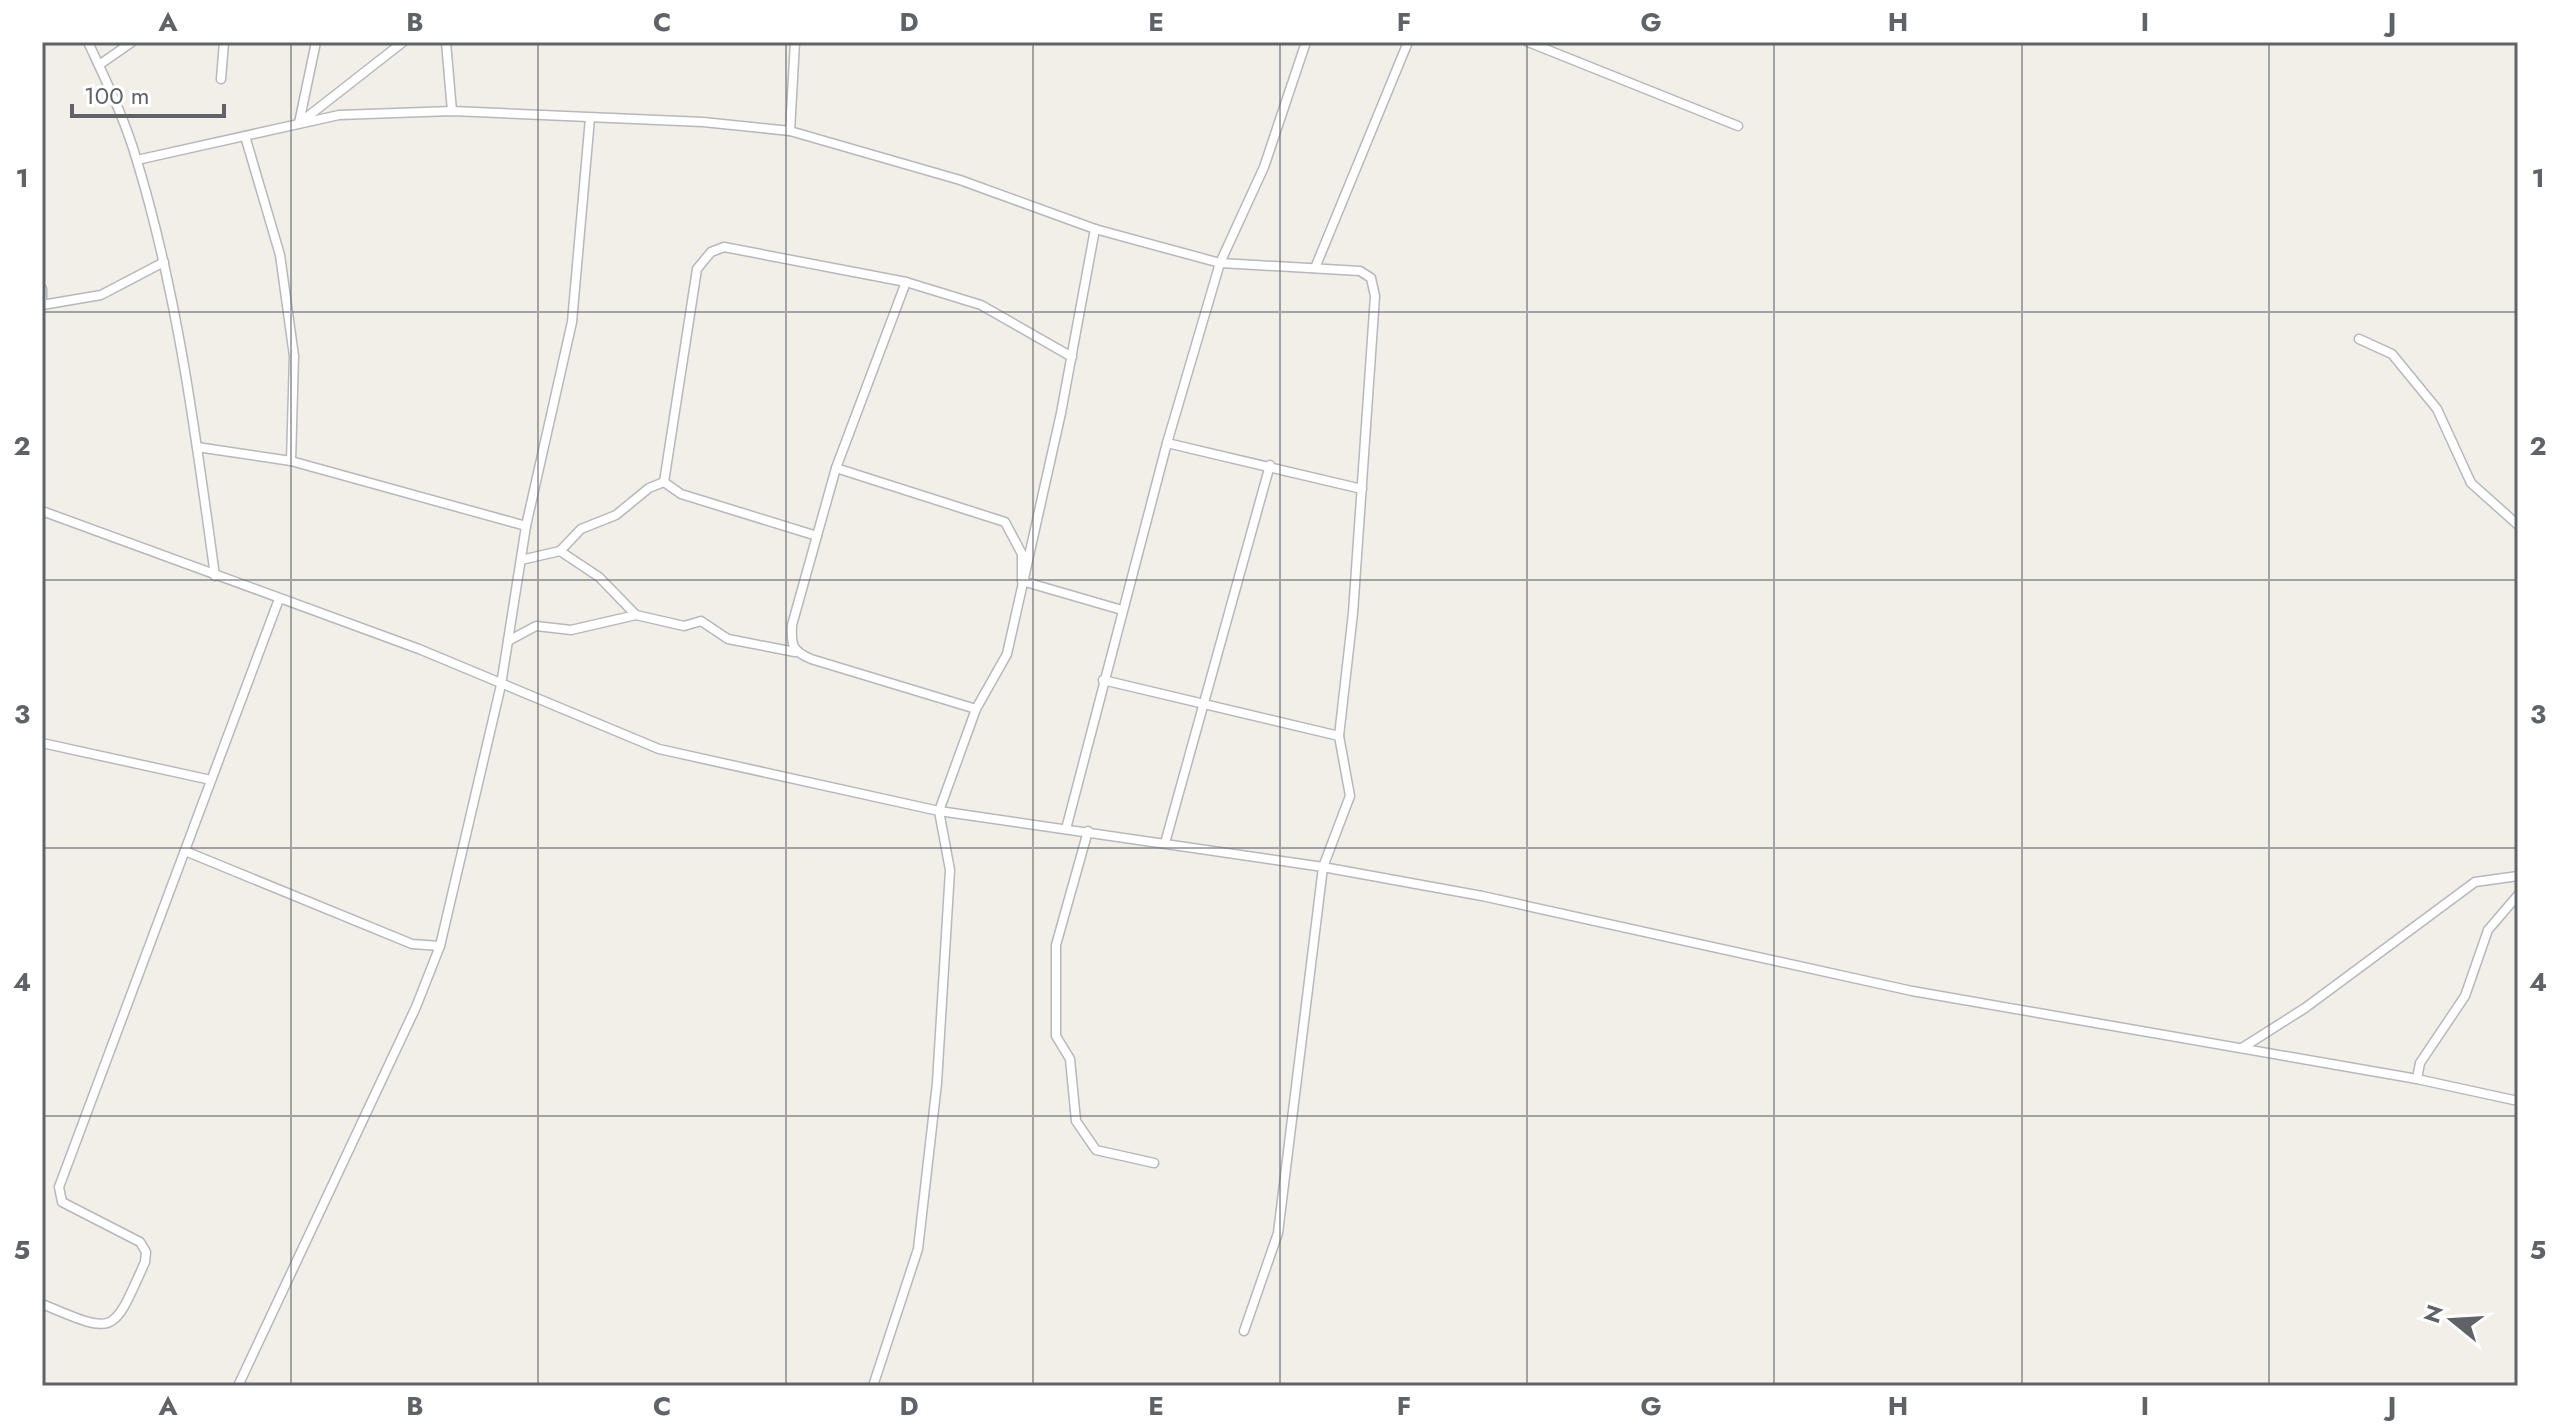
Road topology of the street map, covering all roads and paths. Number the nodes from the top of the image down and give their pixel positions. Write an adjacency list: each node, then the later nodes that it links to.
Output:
1 (132, 42): 11 (street)
2 (224, 42): 12 (street)
3 (316, 42): 15 (street)
4 (403, 42): 15 (street)
5 (446, 42): 13 (street)
6 (795, 42): 17 (street)
7 (1306, 42): 22 (street)
8 (1408, 42): 23 (street)
9 (89, 43): 11 (street)
10 (1534, 43): 16 (street)
11 (99, 65): 19 (street)
12 (221, 79)
13 (452, 111): 14 (street); 15 (street)
14 (590, 118): 17 (street); 38 (street)
15 (298, 124): 18 (street)
16 (1738, 126)
17 (790, 131): 20 (street)
18 (245, 136): 19 (street); 31 (street)
19 (137, 160): 21 (street)
20 (1095, 229): 22 (street); 28 (street)
21 (164, 262): 26 (street); 30 (street)
22 (1220, 263): 23 (street); 29 (street)
23 (1315, 268): 35 (street)
24 (906, 282): 28 (street); 33 (street); 34 (street)
25 (42, 289): 26 (street)
26 (42, 305)
27 (2359, 339): 37 (street)
28 (1072, 357): 43 (street)
29 (1167, 443): 32 (street); 45 (street)
30 (197, 447): 31 (street); 42 (street)
31 (291, 461): 38 (street)
32 (1270, 465): 35 (street); 51 (street)
33 (836, 468): 39 (street); 43 (street)
34 (664, 482): 39 (street); 40 (street)
35 (1362, 489): 53 (street)
36 (42, 511): 42 (street)
37 (2518, 525)
38 (526, 526): 41 (street)
39 (817, 536): 48 (street)
40 (560, 551): 41 (street); 46 (street)
41 (521, 560): 47 (street)
42 (215, 576): 44 (street)
43 (1022, 581): 45 (street); 52 (street)
44 (279, 599): 50 (street); 55 (street)
45 (1122, 610): 49 (street)
46 (636, 615): 47 (street); 48 (street)
47 (508, 641): 50 (street)
48 (795, 652): 52 (street)
49 (1103, 680): 51 (street); 57 (street)
50 (501, 685): 56 (street); 64 (street)
51 (1203, 706): 53 (street); 59 (street)
52 (976, 709): 56 (street)
53 (1339, 736): 61 (street)
54 (42, 743): 55 (street)
55 (211, 780): 60 (street)
56 (939, 811): 57 (street); 72 (street)
57 (1066, 829): 58 (street)
58 (1088, 831): 59 (street); 68 (street)
59 (1165, 843): 61 (street)
60 (185, 851): 64 (street); 69 (street)
61 (1323, 867): 65 (street); 70 (street)
62 (2518, 876): 65 (street)
63 (2518, 895): 66 (street)
64 (440, 946): 71 (street)
65 (2242, 1048): 66 (street)
66 (2417, 1079): 67 (street)
67 (2518, 1101)
68 (1154, 1163)
69 (42, 1304)
70 (1244, 1331)
71 (238, 1386)
72 (873, 1386)

